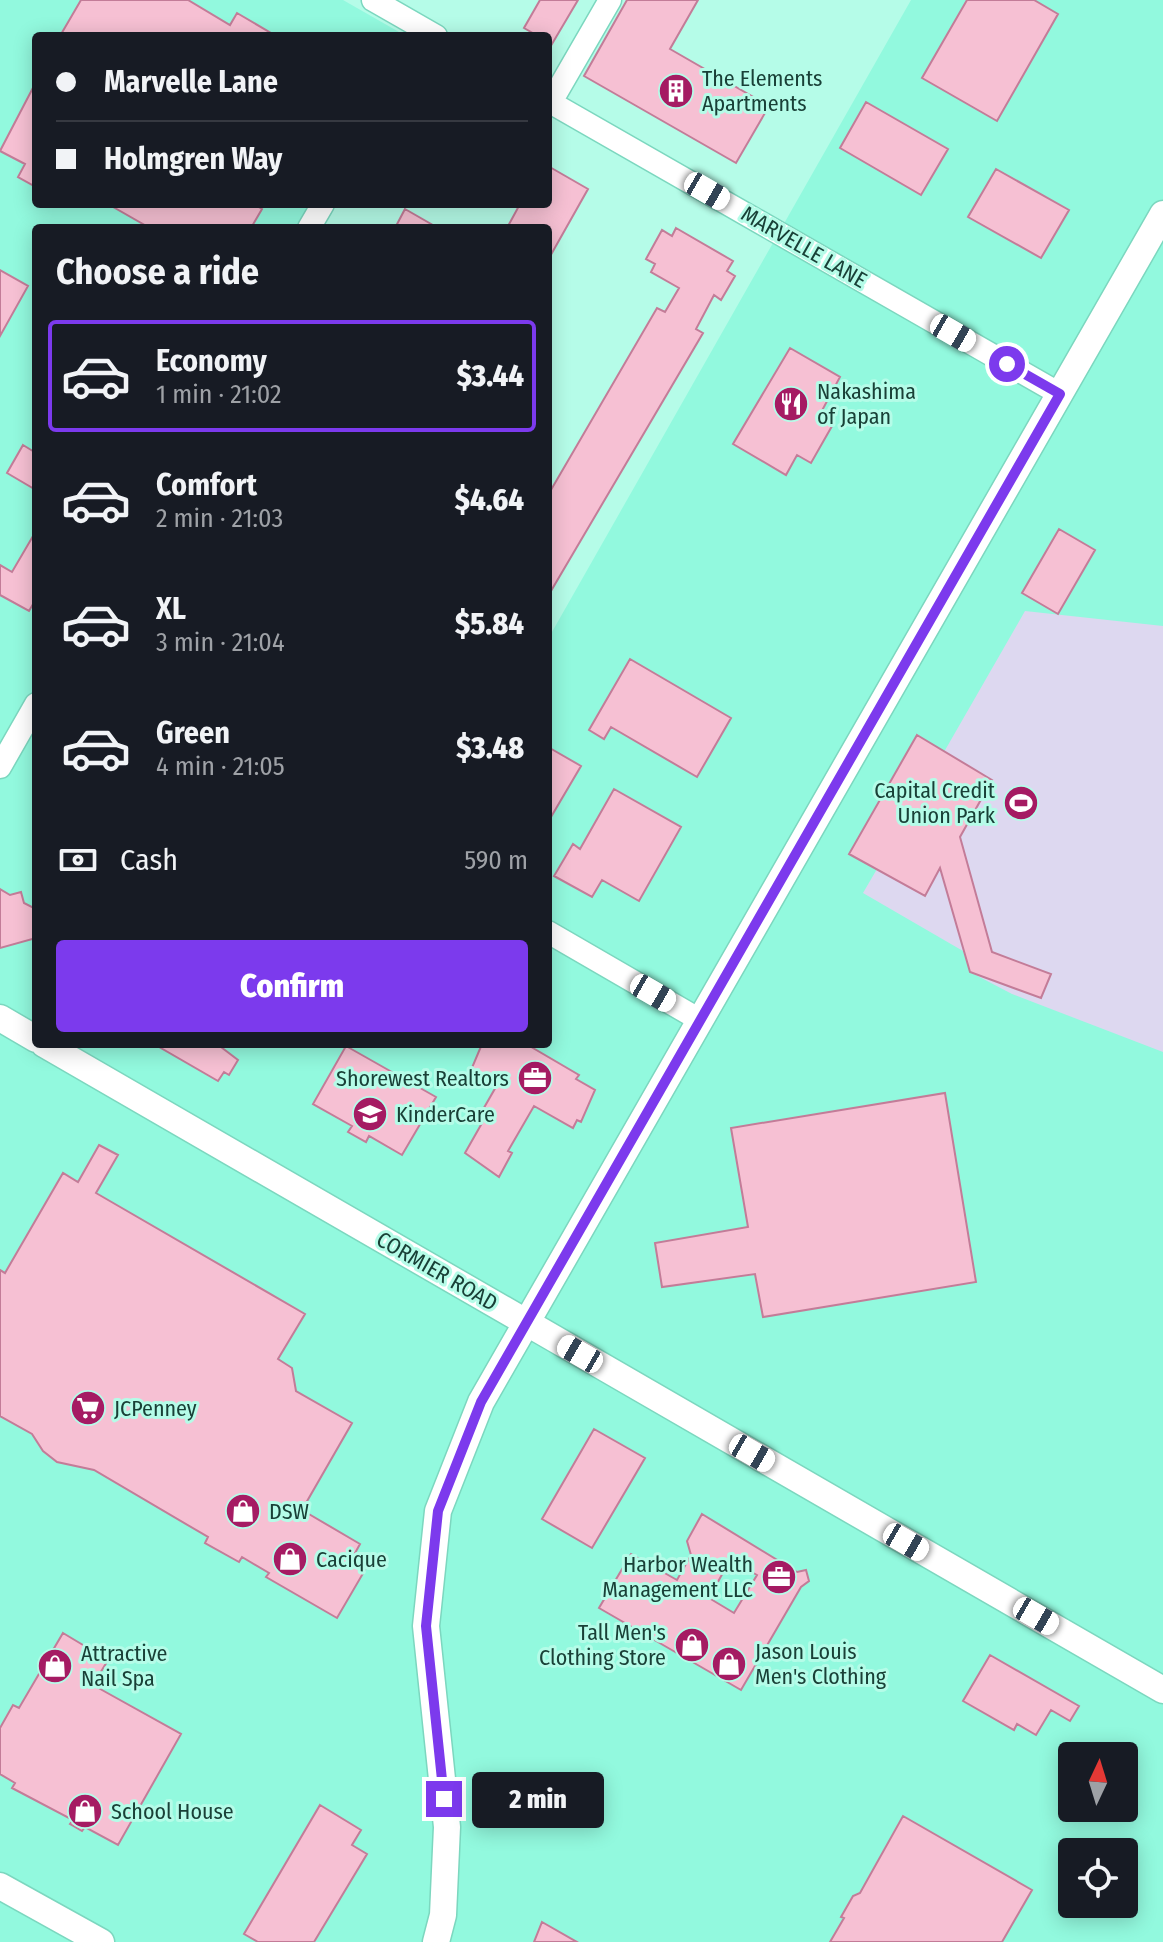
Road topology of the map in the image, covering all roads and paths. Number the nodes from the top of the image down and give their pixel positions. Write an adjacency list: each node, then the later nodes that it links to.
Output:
1 (373, 0): 3 (street)
2 (610, 0): 4 (street)
3 (423, 32)
4 (552, 99)
5 (552, 103): 7 (street, MARVELLE LANE)
6 (1163, 214): 7 (street)
7 (1060, 394): 12 (street)
8 (32, 711): 9 (street)
9 (0, 767)
10 (552, 934): 12 (street)
11 (0, 1018): 13 (street)
12 (700, 1020): 15 (street)
13 (32, 1037)
14 (51, 1048): 15 (street, CORMIER ROAD)
15 (526, 1322): 16 (street, CORMIER ROAD); 19 (street)
16 (1163, 1690)
17 (0, 1886): 18 (street)
18 (101, 1942)
19 (436, 1942)

